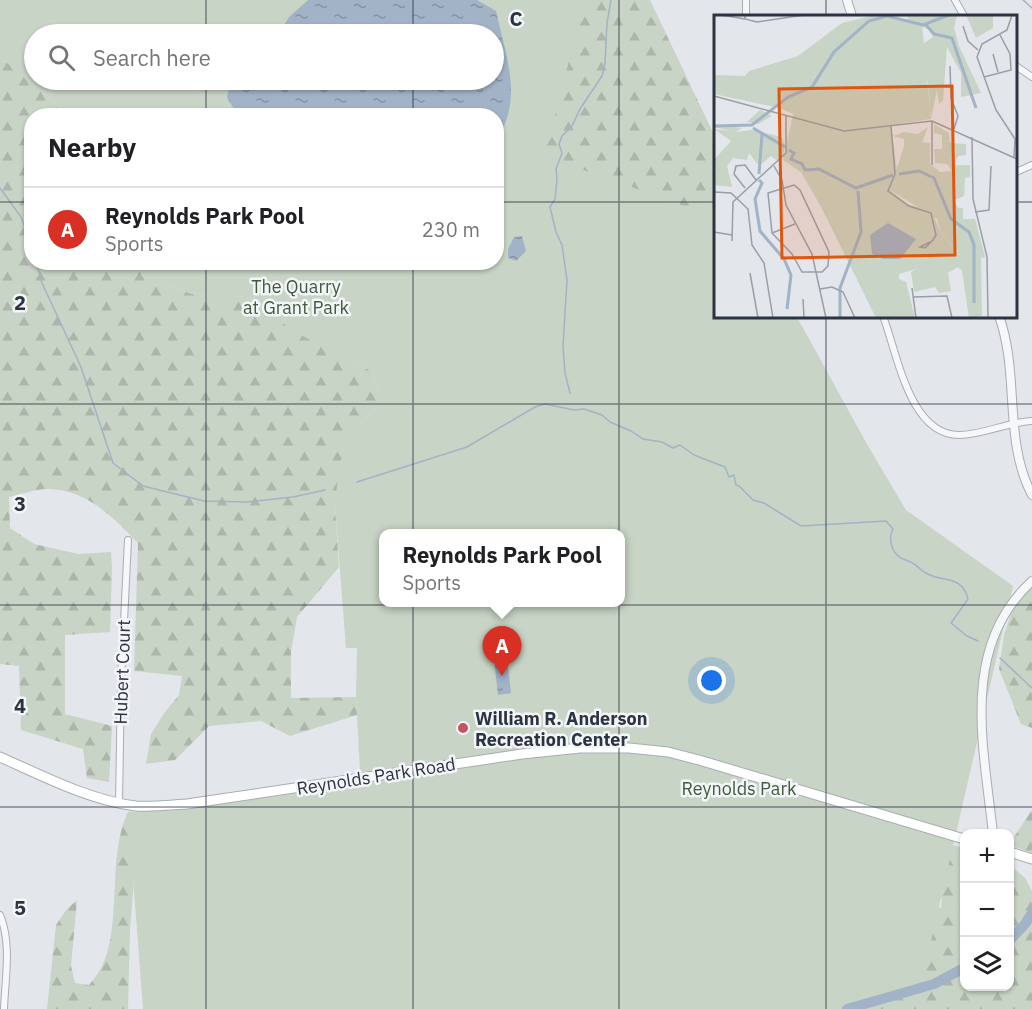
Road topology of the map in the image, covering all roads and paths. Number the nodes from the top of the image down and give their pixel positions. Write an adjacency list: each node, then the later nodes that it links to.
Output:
1 (847, 0): 3 (street)
2 (955, 0): 4 (street)
3 (852, 15)
4 (963, 15)
5 (1017, 67): 6 (street)
6 (1032, 77)
7 (1032, 165): 8 (street)
8 (1017, 172)
9 (884, 318): 12 (street)
10 (1000, 318): 12 (street)
11 (1032, 421): 12 (street)
12 (1015, 422): 13 (street)
13 (1032, 495)
14 (128, 540): 17 (street, Hubert Court)
15 (1032, 580): 18 (street)
16 (0, 757): 17 (main road, Reynolds Park Road)
17 (119, 803): 19 (main road, Reynolds Park Road)
18 (993, 829)
19 (960, 838)
20 (1014, 853): 21 (main road)
21 (1032, 859)
22 (0, 915): 23 (street)
23 (4, 1009)

